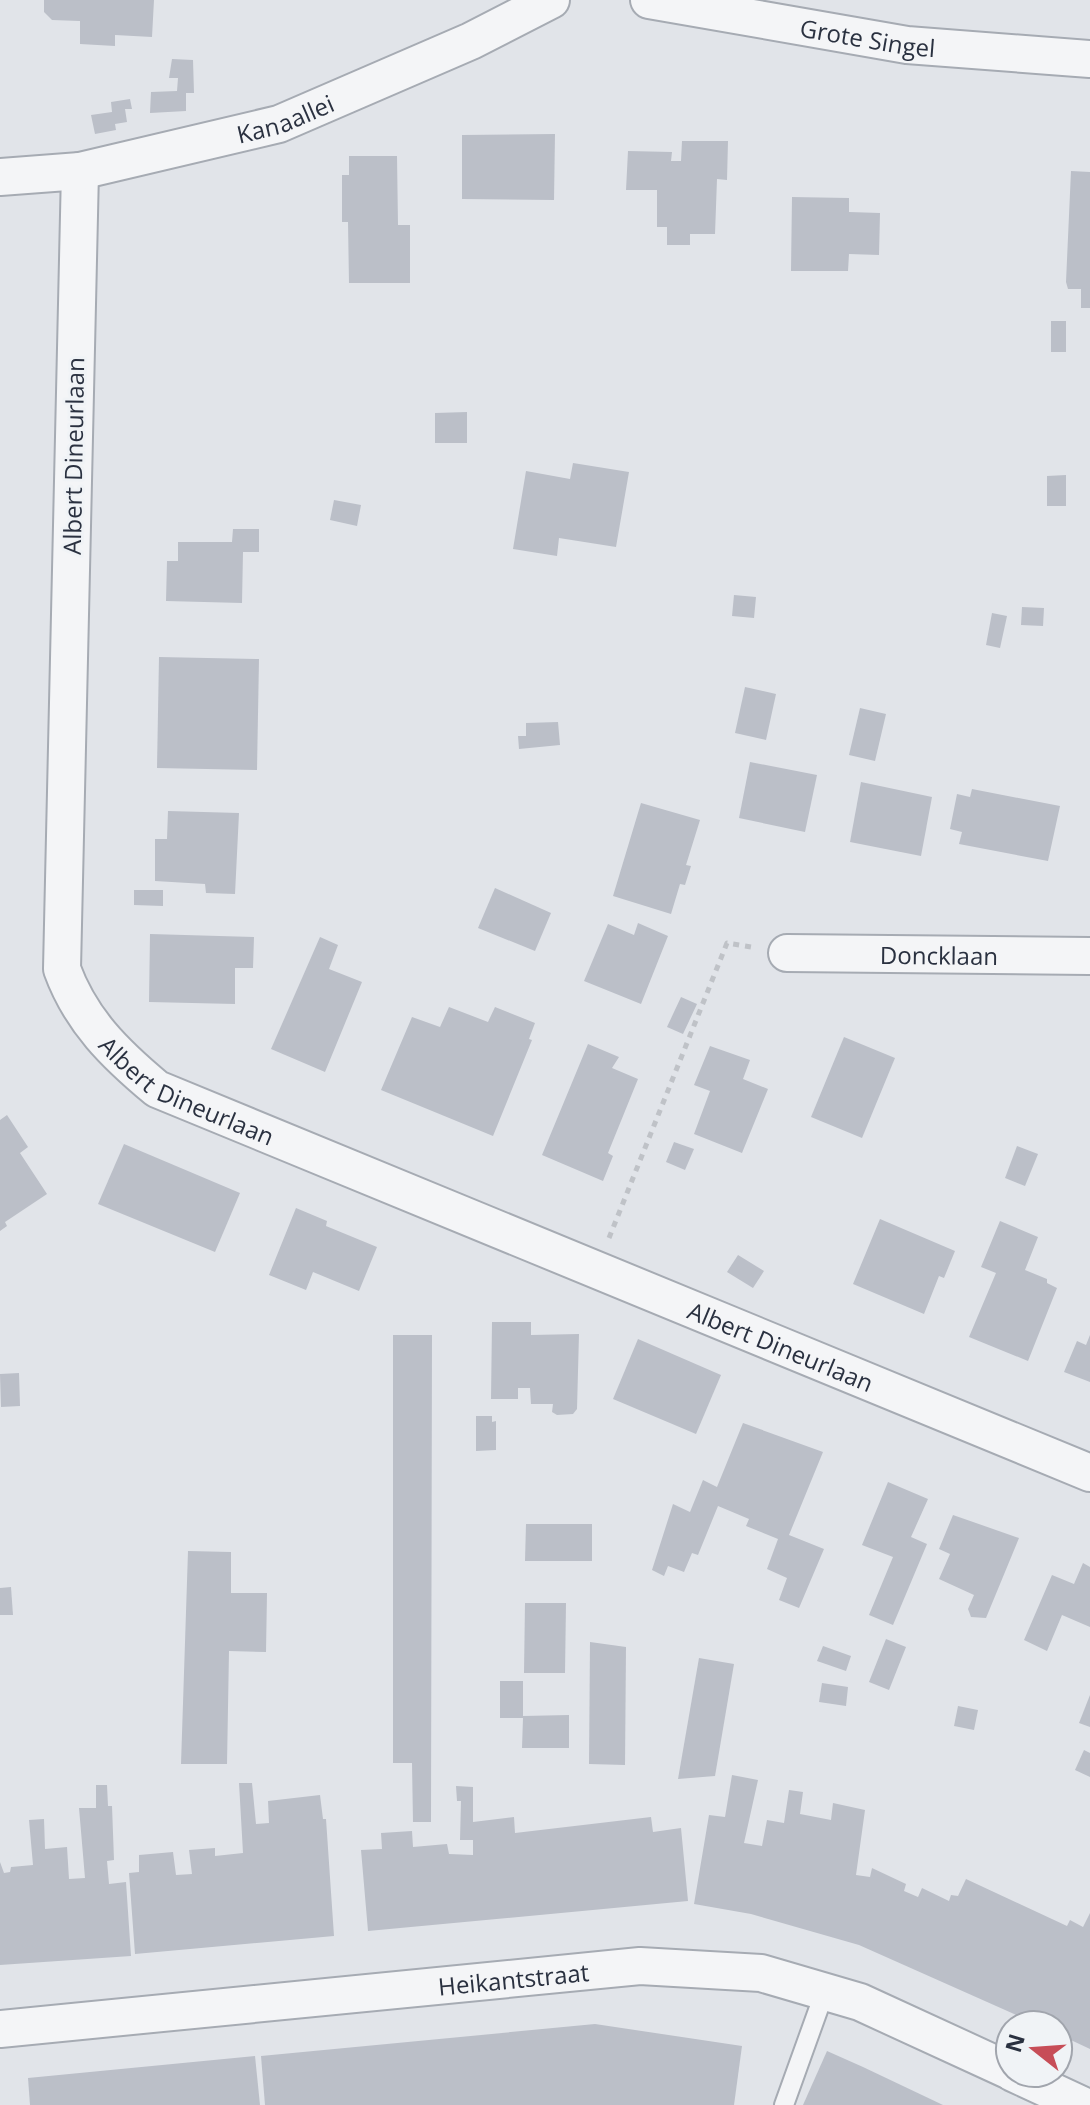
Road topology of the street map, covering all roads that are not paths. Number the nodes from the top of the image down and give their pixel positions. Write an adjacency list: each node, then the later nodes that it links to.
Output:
1 (551, 0): 4 (street, Kanaallei)
2 (649, 0): 3 (street, Grote Singel)
3 (1090, 59)
4 (80, 171): 5 (street, Kanaallei); 8 (street, Albert Dineurlaan)
5 (0, 177)
6 (787, 953): 7 (street, Doncklaan)
7 (1090, 956)
8 (1090, 1473)
9 (825, 1991): 10 (street, Heikantstraat); 11 (street, Heikantstraat); 13 (lane)
10 (0, 2029)
11 (994, 2064)
12 (1048, 2089): 14 (street, Heikantstraat)
13 (784, 2105)
14 (1082, 2105)

